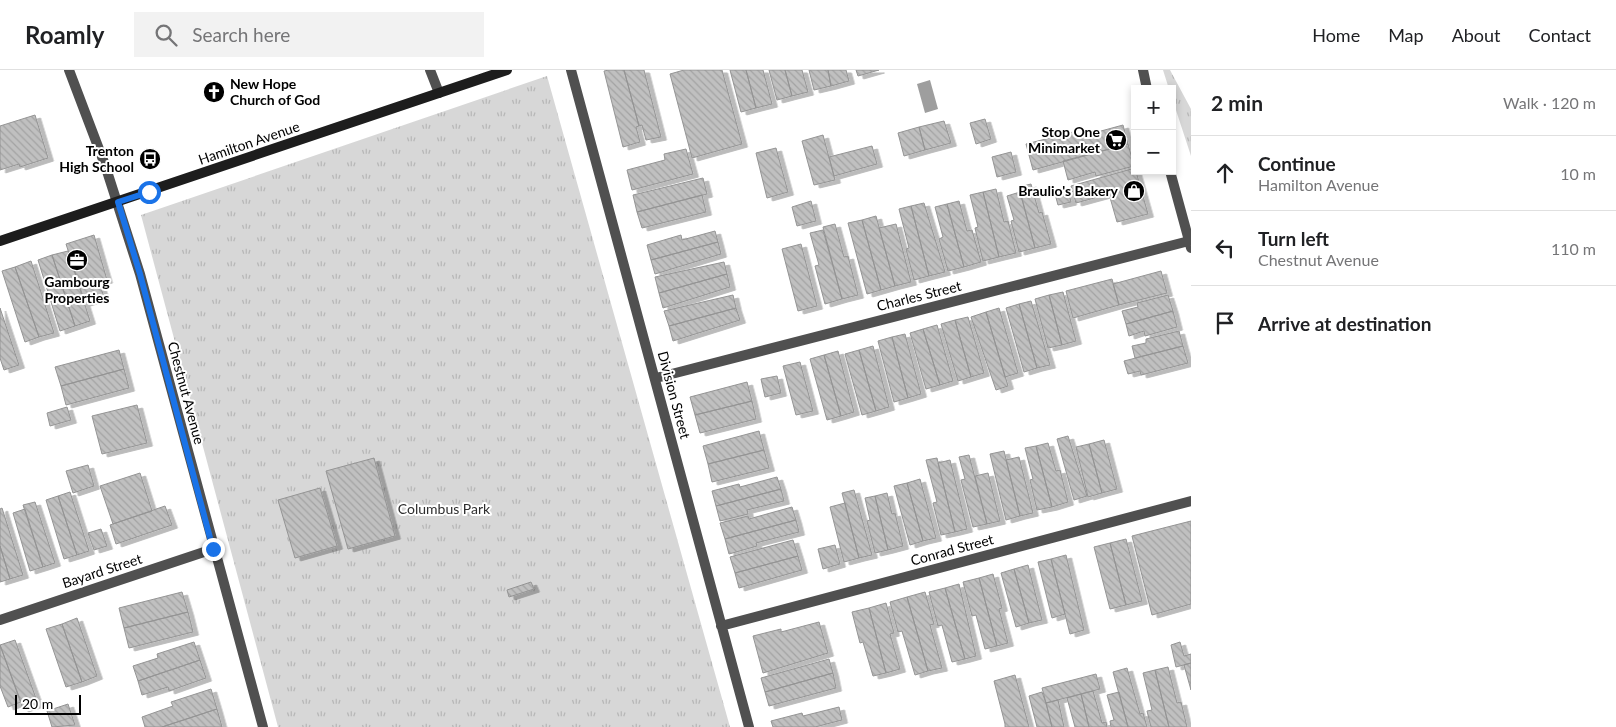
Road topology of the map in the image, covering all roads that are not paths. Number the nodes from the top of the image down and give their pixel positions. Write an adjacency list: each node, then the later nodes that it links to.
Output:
1 (69, 70): 9 (street, Chestnut Avenue)
2 (430, 70): 7 (street)
3 (507, 70): 7 (main road, Hamilton Avenue)
4 (571, 70): 12 (street, Division Street)
5 (1143, 70): 6 (street)
6 (1146, 85)
7 (439, 93): 9 (main road, Hamilton Avenue)
8 (1171, 175): 11 (street)
9 (118, 202): 10 (main road, Hamilton Avenue); 14 (street, Chestnut Avenue)
10 (0, 241)
11 (1190, 245): 12 (street, Charles Street)
12 (656, 378): 16 (street, Division Street)
13 (1191, 501): 16 (street, Conrad Street)
14 (213, 549): 15 (street, Bayard Street); 17 (street, Chestnut Avenue)
15 (0, 620)
16 (721, 626): 18 (street, Division Street)
17 (263, 727)
18 (749, 727)

